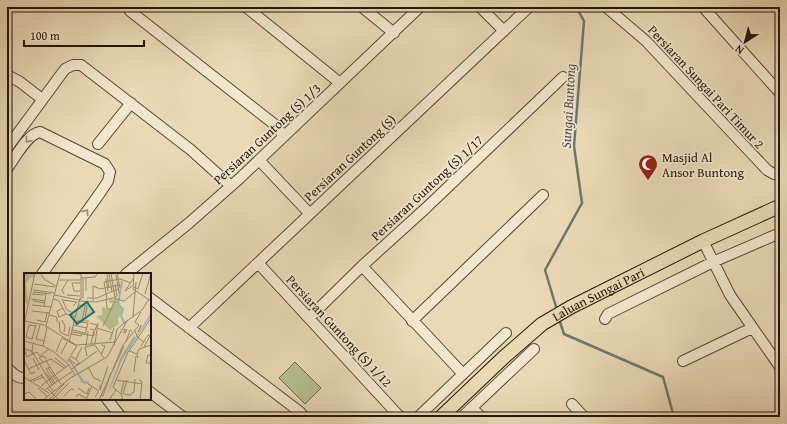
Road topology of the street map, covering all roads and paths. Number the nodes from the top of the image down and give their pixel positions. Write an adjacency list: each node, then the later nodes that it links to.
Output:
1 (246, 7): 13 (street)
2 (362, 7): 10 (street)
3 (420, 7): 10 (street, Persiaran Guntong (S) 1/3)
4 (480, 7): 9 (street)
5 (529, 7): 9 (street, Persiaran Guntong (S))
6 (606, 7): 22 (street, Persiaran Sungai Pari Timur 2)
7 (703, 7): 14 (street)
8 (130, 11): 17 (street)
9 (504, 31): 26 (street, Persiaran Guntong (S))
10 (394, 32): 13 (street, Persiaran Guntong (S) 1/3)
11 (7, 75): 15 (street)
12 (563, 77): 31 (street, Persiaran Guntong (S) 1/17)
13 (340, 84): 17 (street, Persiaran Guntong (S) 1/3)
14 (780, 93)
15 (42, 99): 16 (street); 19 (street)
16 (131, 103): 18 (street); 23 (street)
17 (284, 136): 20 (street, Persiaran Guntong (S) 1/3)
18 (98, 144)
19 (7, 148)
20 (259, 160): 23 (street, Persiaran Guntong (S) 1/3); 26 (street)
21 (7, 169): 32 (street, one-way to 21)
22 (780, 174)
23 (231, 186): 33 (street, Persiaran Guntong (S) 1/3)
24 (543, 195): 37 (street)
25 (780, 206): 28 (main road, Laluan Sungai Pari)
26 (309, 213): 30 (street, Persiaran Guntong (S))
27 (780, 233): 29 (street)
28 (703, 241): 29 (street); 57 (main road, Laluan Sungai Pari)
29 (713, 262): 36 (street); 39 (street)
30 (258, 263): 35 (street, Persiaran Guntong (S) 1/12); 38 (street, Persiaran Guntong (S))
31 (362, 266): 35 (street, Persiaran Guntong (S) 1/17); 37 (street)
32 (43, 273)
33 (127, 273)
34 (151, 299): 38 (street)
35 (309, 318): 55 (street, Persiaran Guntong (S) 1/12)
36 (605, 319)
37 (412, 320): 45 (street)
38 (189, 328): 54 (street)
39 (752, 328): 42 (street); 43 (street)
40 (506, 333): 45 (street)
41 (534, 349): 50 (street)
42 (684, 361)
43 (780, 367)
44 (7, 368): 46 (street)
45 (463, 374): 56 (street)
46 (24, 378)
47 (151, 393): 53 (street)
48 (108, 400): 52 (street)
49 (572, 404): 60 (street)
50 (472, 408): 58 (street); 59 (street)
51 (780, 415): 61 (street)
52 (121, 417)
53 (183, 417)
54 (304, 417)
55 (400, 417)
56 (418, 417)
57 (441, 417)
58 (462, 417)
59 (481, 417)
60 (584, 417)
61 (777, 417)

